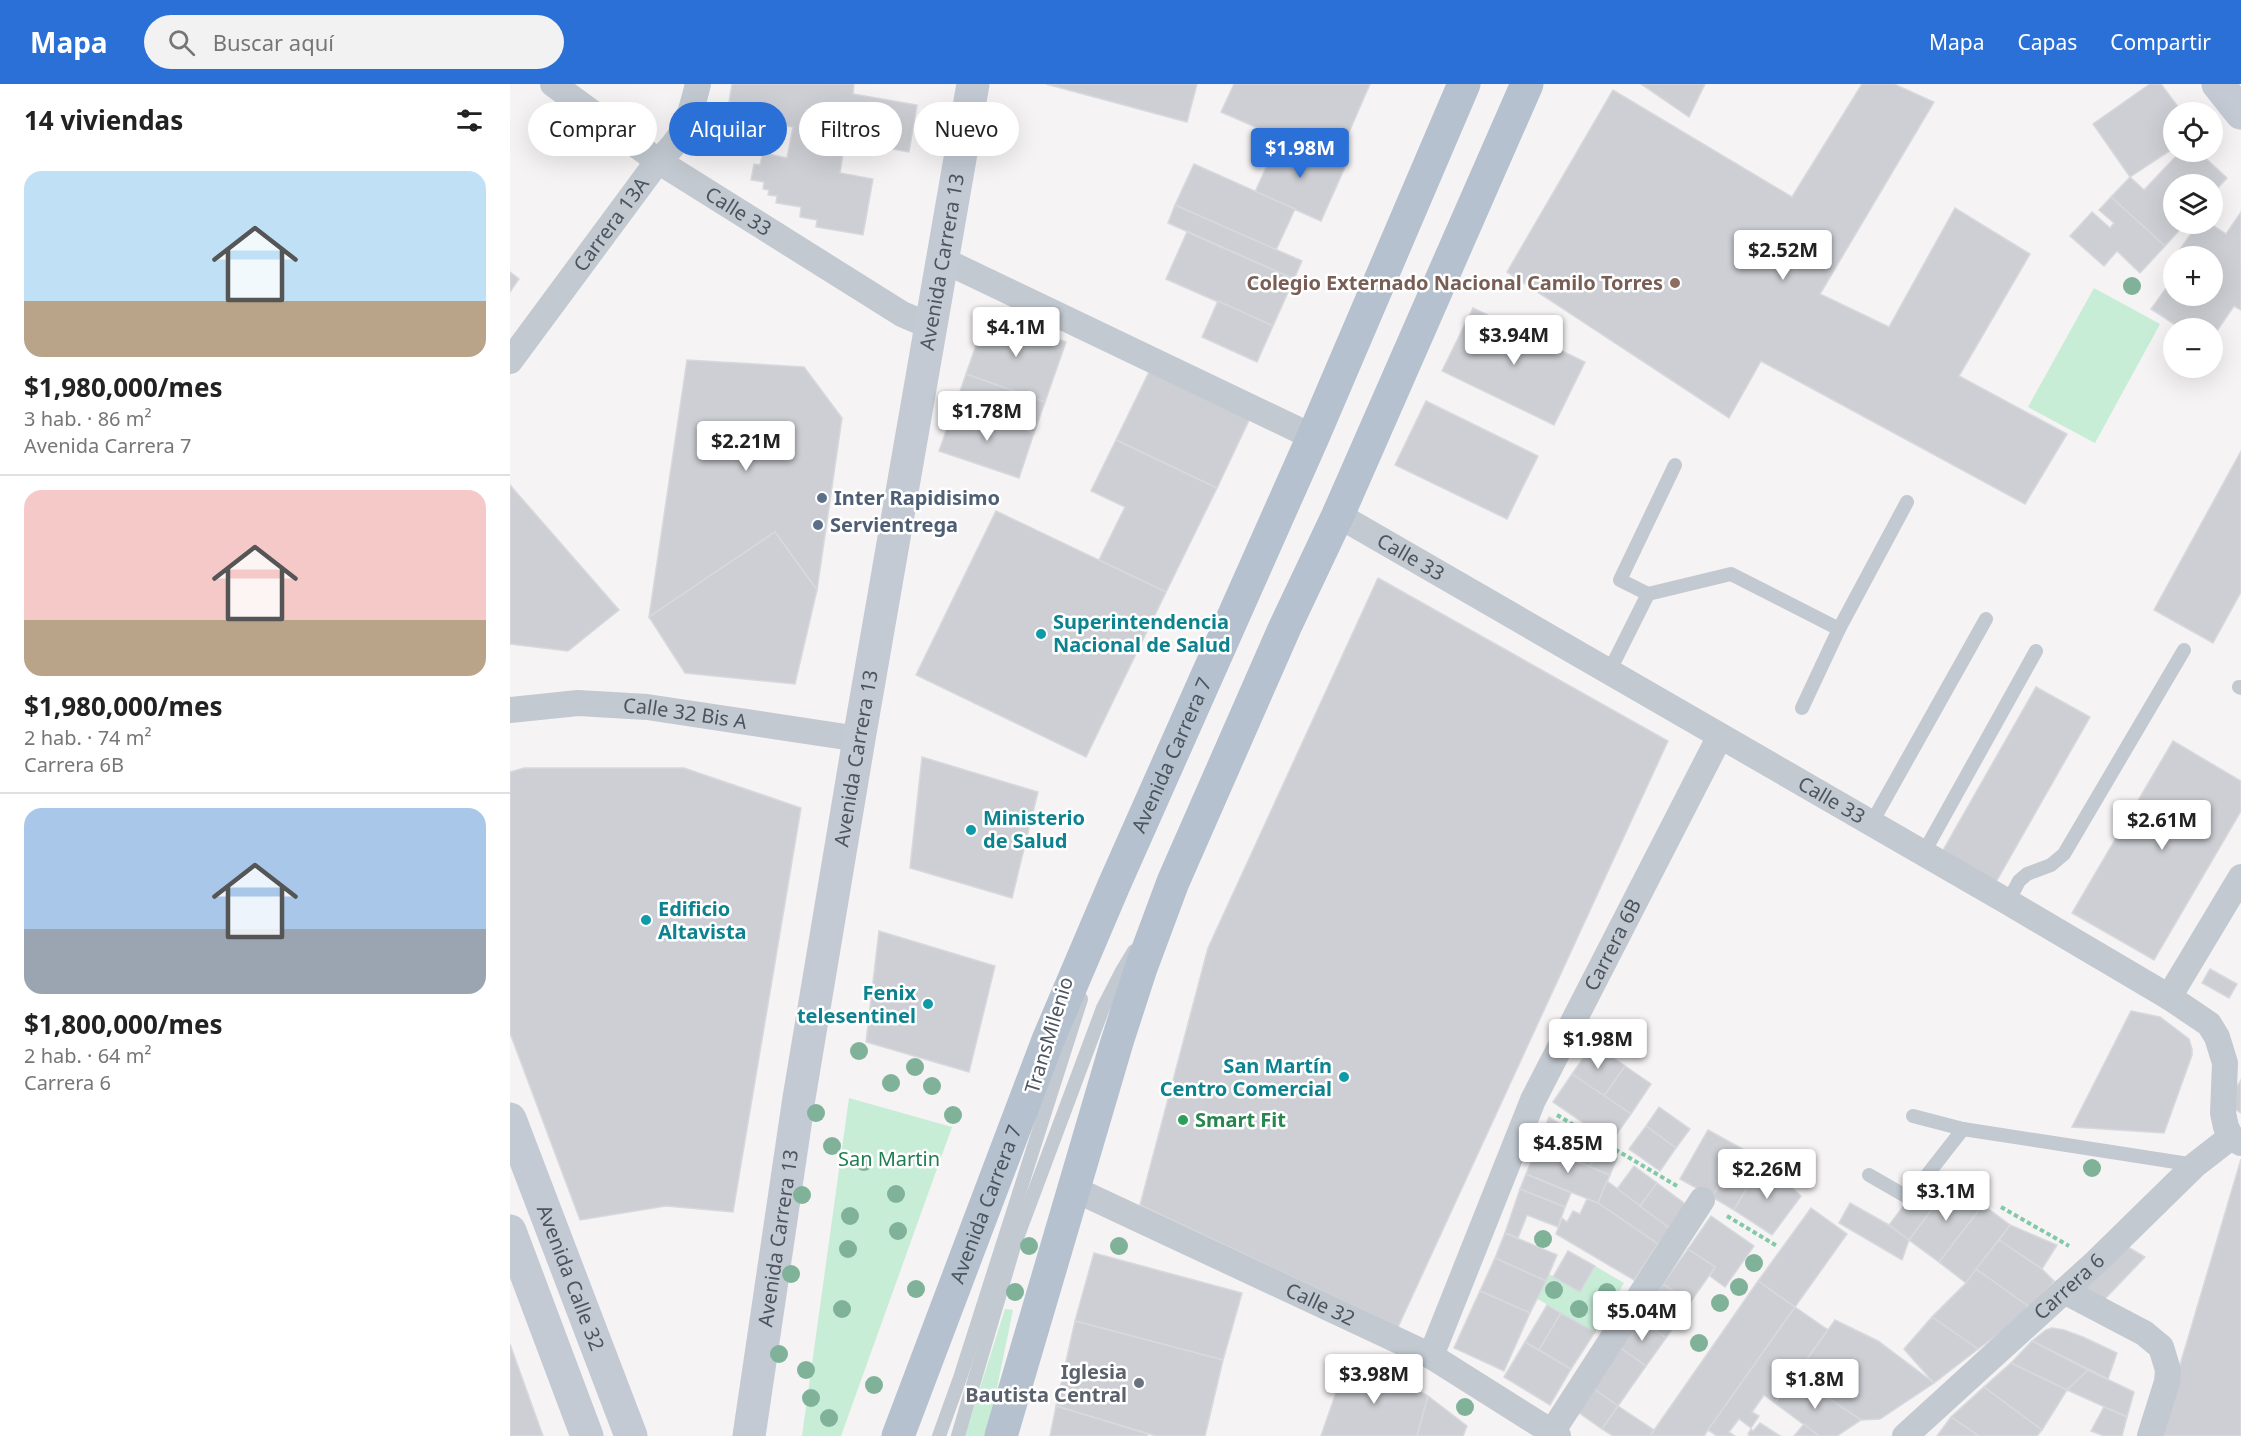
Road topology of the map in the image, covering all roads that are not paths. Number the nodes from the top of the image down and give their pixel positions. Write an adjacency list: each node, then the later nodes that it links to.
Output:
1 (553, 84): 8 (street, Calle 33)
2 (698, 84): 8 (street, Carrera 13A)
3 (973, 84): 9 (main road, Avenida Carrera 13)
4 (1464, 84): 12 (main road, Avenida Carrera 7)
5 (1527, 84): 15 (main road)
6 (2218, 84): 7 (main road)
7 (2241, 113)
8 (658, 161): 10 (street, Calle 33); 11 (street, Carrera 13A)
9 (943, 260): 10 (main road, Avenida Carrera 13); 12 (street)
10 (932, 327): 25 (main road, Avenida Carrera 13)
11 (510, 361)
12 (1313, 437): 29 (main road, Avenida Carrera 7)
13 (1675, 465): 16 (lane)
14 (1907, 502): 18 (lane)
15 (1338, 515): 21 (street, Calle 33); 31 (main road)
16 (1648, 594): 18 (lane); 21 (lane)
17 (1986, 619): 26 (lane)
18 (1839, 628): 22 (lane)
19 (2184, 650): 30 (lane)
20 (2036, 651): 27 (lane)
21 (1609, 672): 24 (street, Calle 33)
22 (1802, 708)
23 (510, 710): 25 (street, Calle 32 Bis A)
24 (1720, 736): 26 (street, Calle 33); 43 (street, Carrera 6B)
25 (859, 739): 44 (main road, Avenida Carrera 13)
26 (1871, 824): 27 (street, Calle 33)
27 (1923, 854): 30 (street, Calle 33)
28 (2241, 877): 32 (street)
29 (1114, 885): 48 (main road, Avenida Carrera 7); 49 (lane, TransMilenio)
30 (2008, 902): 32 (street, Calle 33)
31 (1163, 908): 39 (main road); 50 (lane, TransMilenio)
32 (2169, 997): 36 (street, Calle 33)
33 (1914, 1116): 35 (lane)
34 (510, 1119): 47 (main road, Avenida Calle 32)
35 (1963, 1129): 37 (lane); 38 (lane)
36 (2236, 1140): 37 (street, Carrera 6)
37 (2195, 1165): 42 (street, Carrera 6)
38 (1869, 1175)
39 (1074, 1189): 43 (street, Calle 32); 51 (main road)
40 (1702, 1200): 45 (street)
41 (510, 1231): 46 (main road, Avenida Calle 32)
42 (2064, 1291): 52 (street, Carrera 6); 53 (street)
43 (1431, 1356): 45 (street, Calle 32)
44 (746, 1433)
45 (1555, 1434)
46 (587, 1436)
47 (630, 1436)
48 (898, 1436)
49 (939, 1436)
50 (958, 1436)
51 (1001, 1436)
52 (1905, 1436)
53 (2150, 1436)

